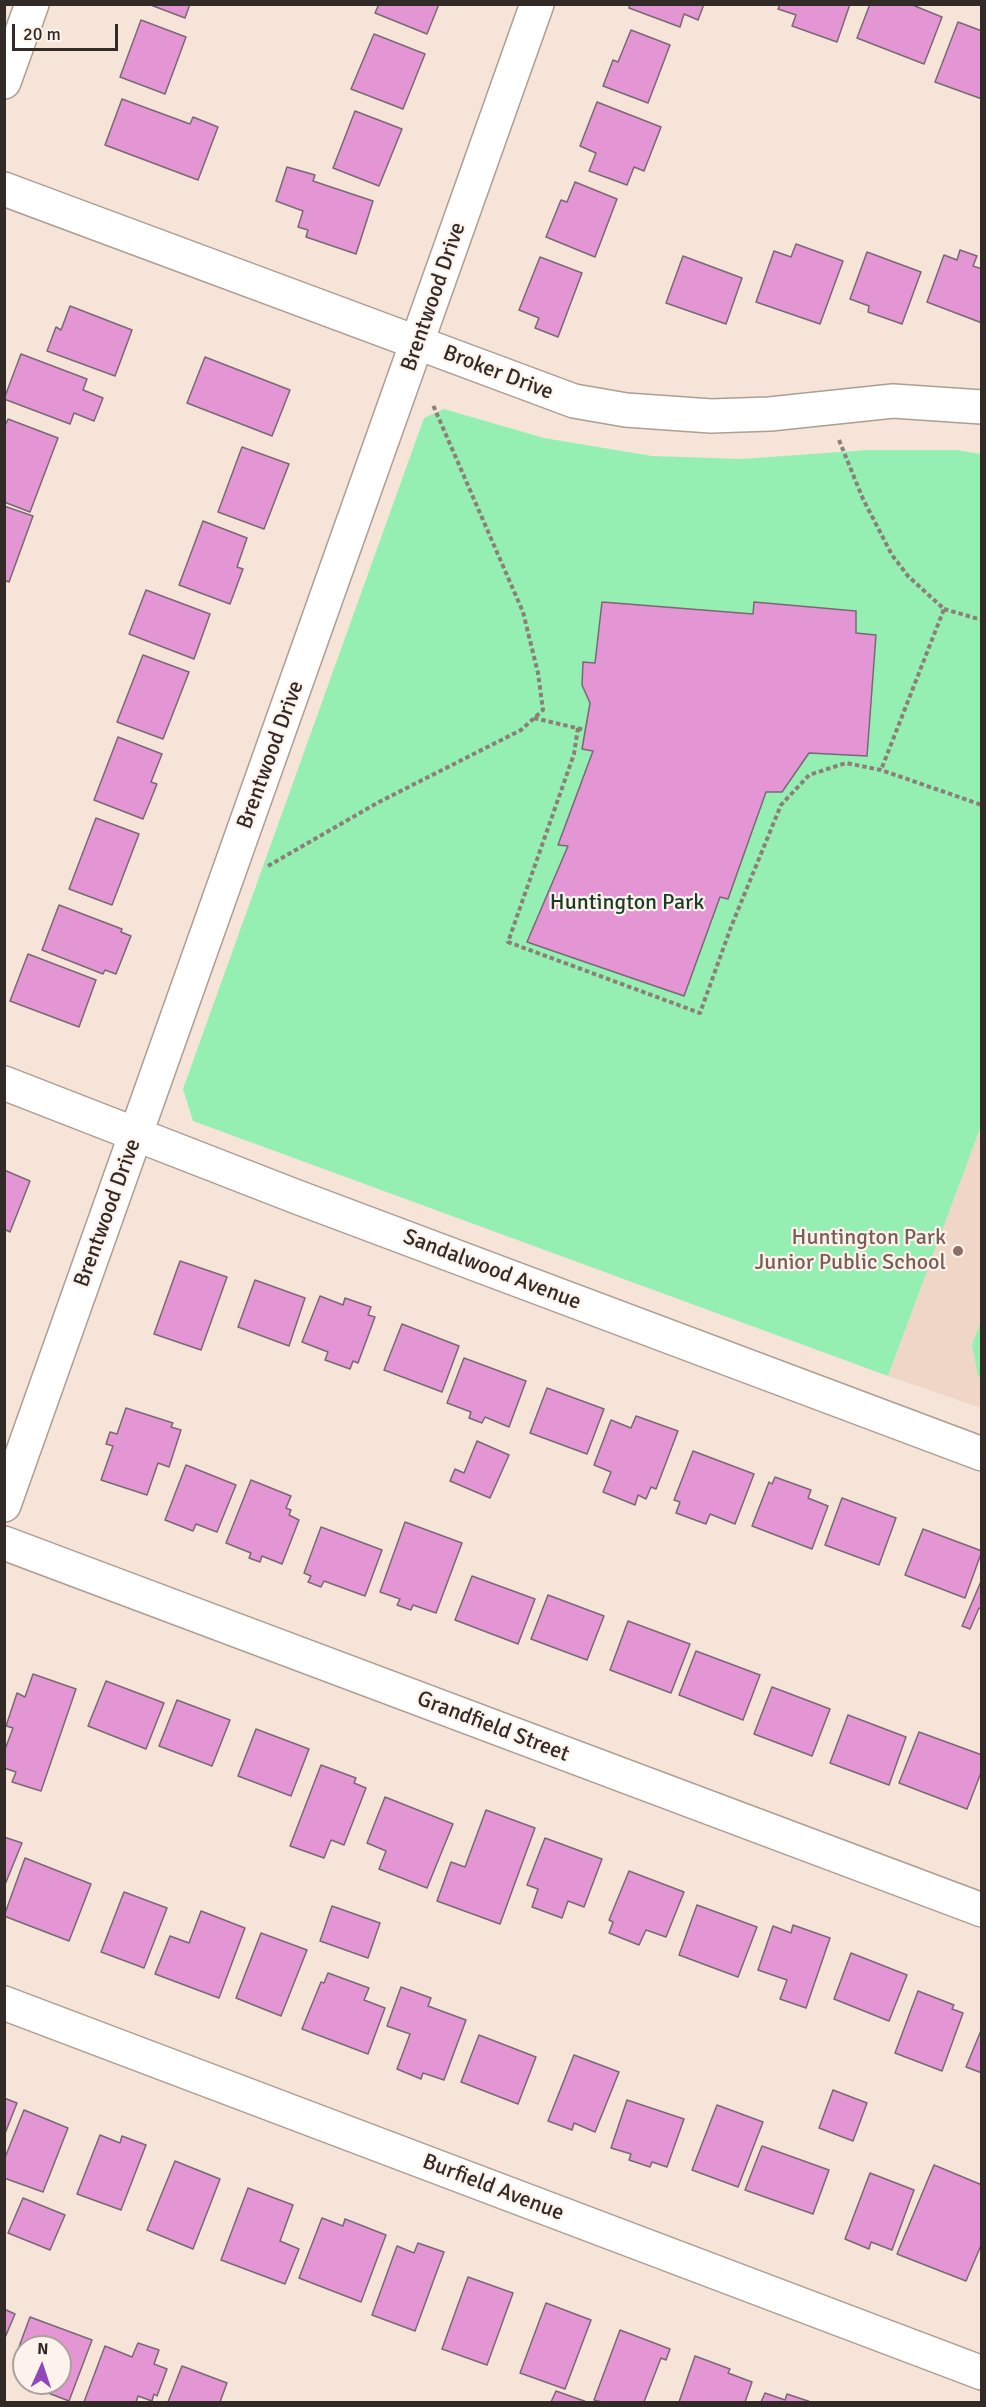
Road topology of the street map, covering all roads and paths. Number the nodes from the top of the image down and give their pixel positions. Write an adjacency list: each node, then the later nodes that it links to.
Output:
1 (32, 4): 3 (street)
2 (537, 4): 5 (street, Brentwood Drive)
3 (4, 82)
4 (4, 189): 5 (street, Broker Drive)
5 (418, 343): 8 (street, Broker Drive); 16 (street, Brentwood Drive)
6 (431, 402): 11 (path)
7 (981, 407): 8 (street, Broker Drive)
8 (829, 408): 9 (path)
9 (944, 609): 10 (path); 14 (path)
10 (981, 620)
11 (534, 718): 12 (path); 16 (path)
12 (578, 728): 13 (path); 14 (path)
13 (585, 730)
14 (881, 770): 15 (path)
15 (981, 805)
16 (221, 892): 18 (street, Brentwood Drive)
17 (4, 1083): 18 (street, Sandalwood Avenue)
18 (136, 1133): 19 (street, Sandalwood Avenue); 20 (street, Brentwood Drive)
19 (981, 1454)
20 (4, 1505)
21 (4, 1543): 22 (street, Grandfield Street)
22 (981, 1910)
23 (4, 2003): 24 (street, Burfield Avenue)
24 (981, 2373)

